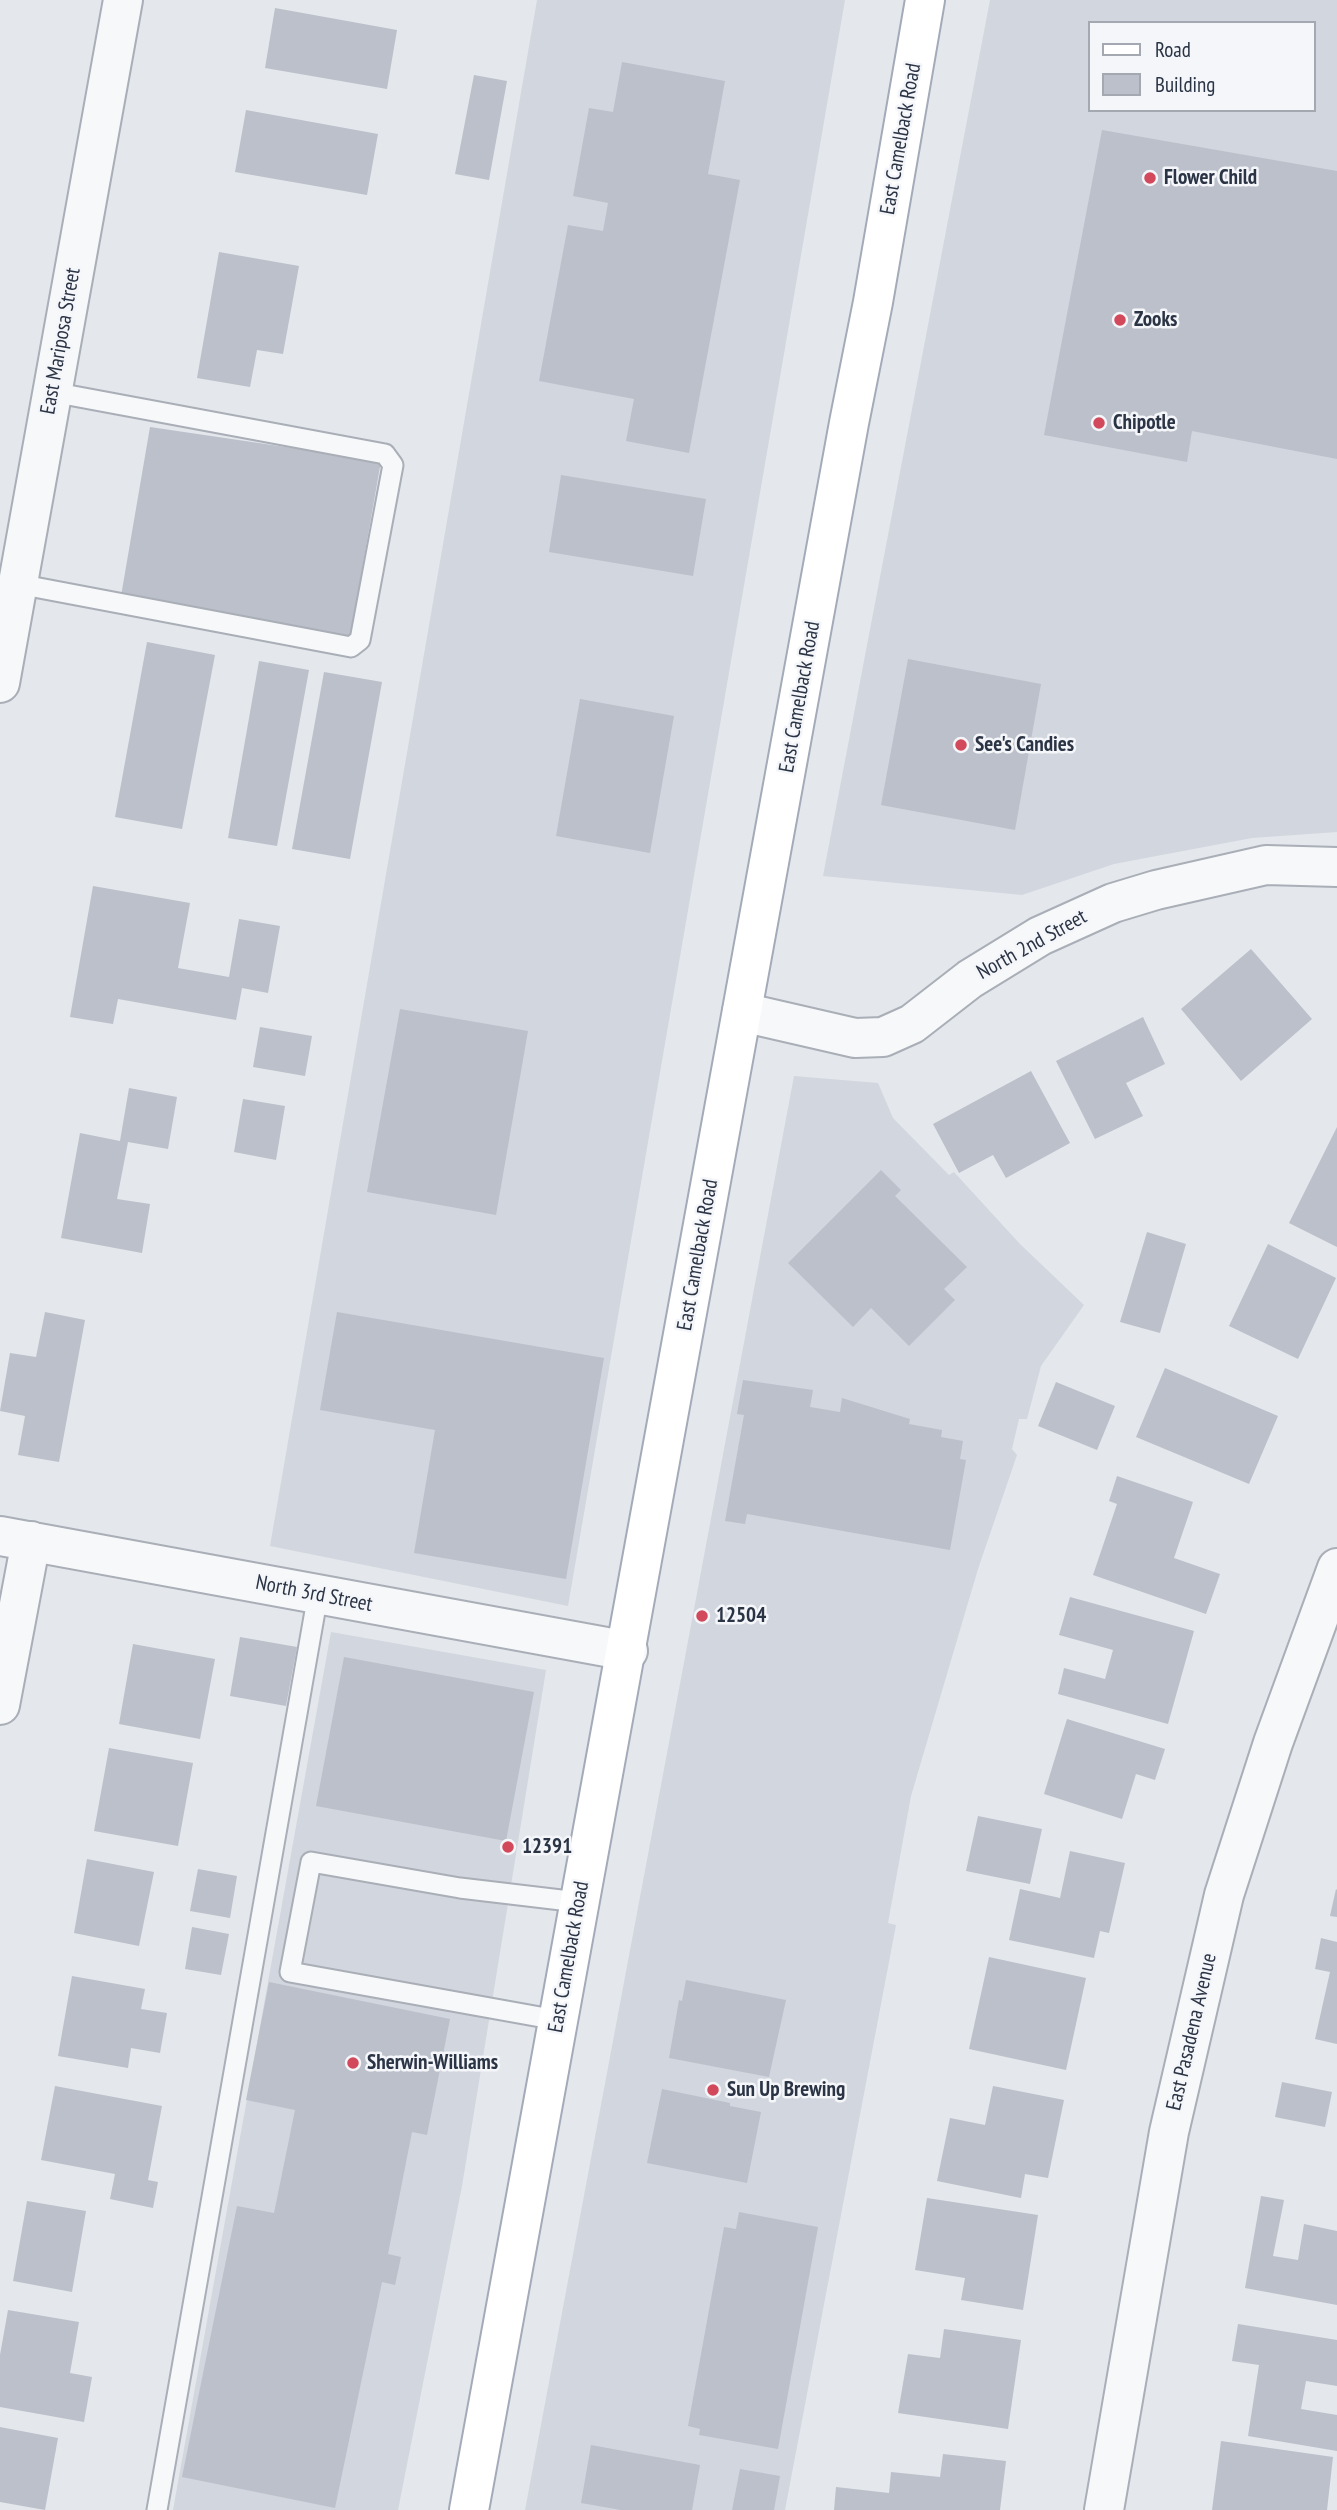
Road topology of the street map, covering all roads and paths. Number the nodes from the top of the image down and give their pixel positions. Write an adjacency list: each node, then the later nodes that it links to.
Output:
1 (122, 0): 3 (street, East Mariposa Street)
2 (925, 0): 7 (main road, East Camelback Road)
3 (52, 392): 4 (street, East Mariposa Street); 4 (lane)
4 (18, 584): 5 (street, East Mariposa Street)
5 (0, 682)
6 (1337, 867): 7 (street, North 2nd Street)
7 (742, 1012): 11 (main road, East Camelback Road)
8 (15, 1538): 10 (street, North 3rd Street); 12 (street)
9 (1337, 1568): 17 (street, East Pasadena Avenue)
10 (318, 1594): 11 (street, North 3rd Street); 15 (lane)
11 (628, 1650): 13 (main road, East Camelback Road)
12 (0, 1705)
13 (578, 1902): 14 (main road, East Camelback Road); 14 (lane)
14 (558, 2020): 16 (main road, East Camelback Road)
15 (158, 2510)
16 (469, 2510)
17 (1104, 2510)

